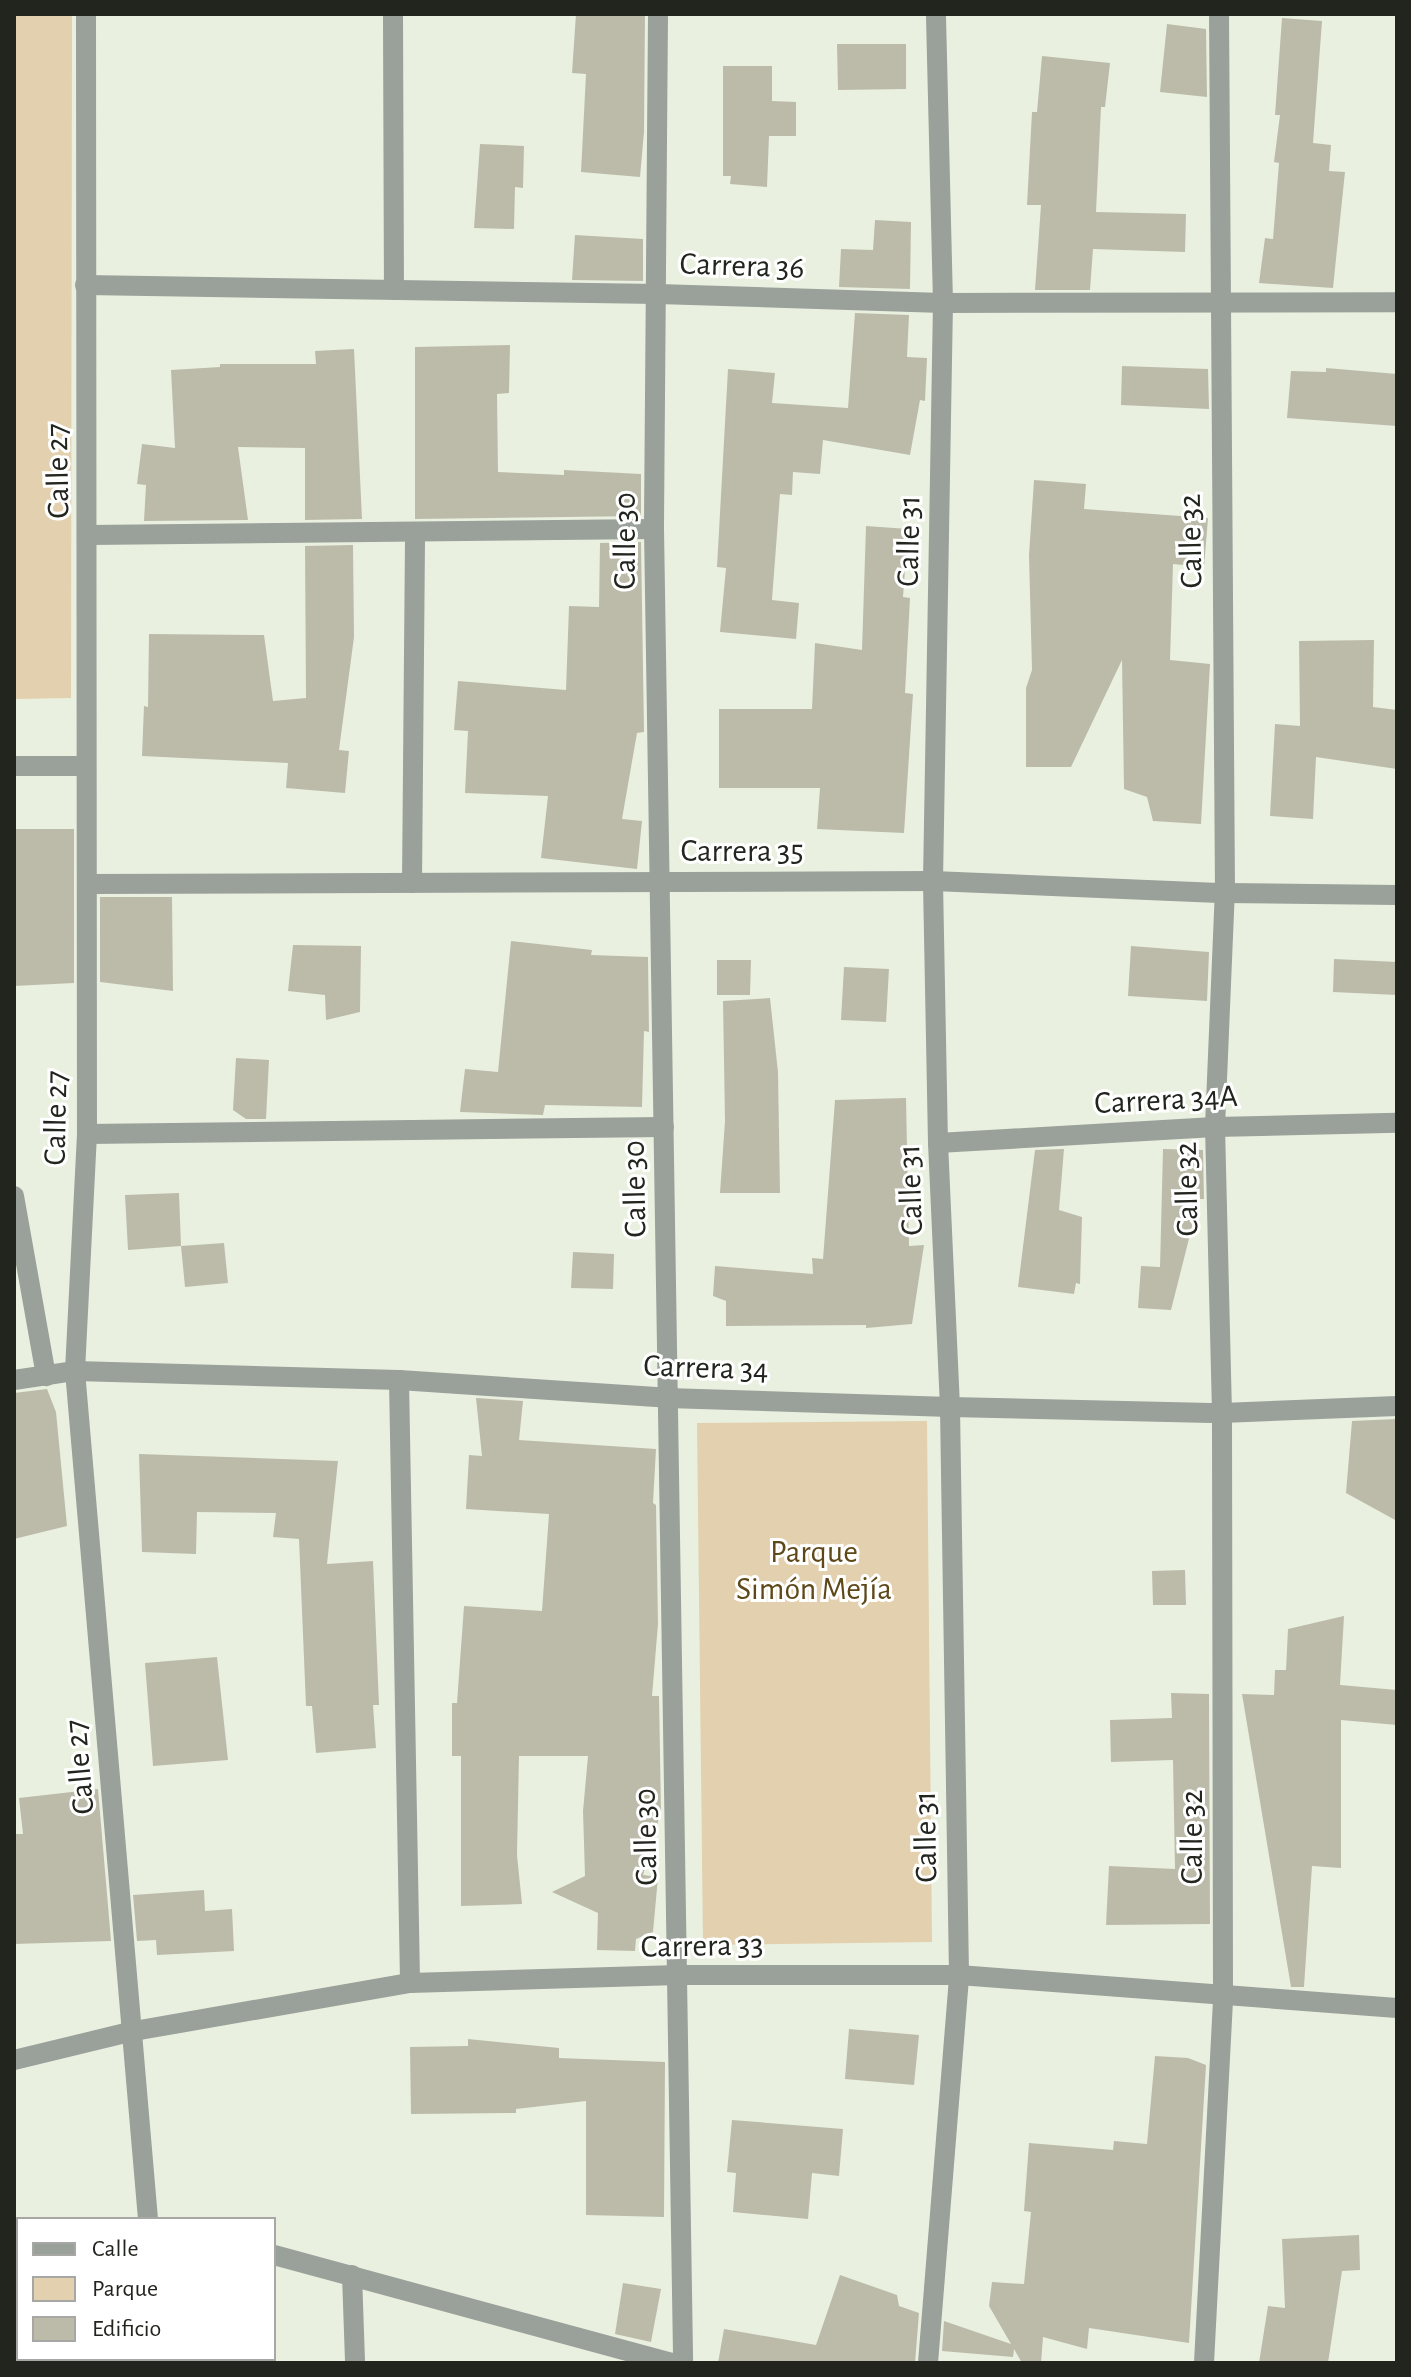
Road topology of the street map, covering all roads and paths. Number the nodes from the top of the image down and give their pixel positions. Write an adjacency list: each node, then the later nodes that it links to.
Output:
1 (86, 14): 6 (street, Calle 27)
2 (393, 14): 7 (street)
3 (658, 14): 8 (street, Calle 30)
4 (936, 14): 10 (street, Calle 31)
5 (1219, 14): 11 (street, Calle 32)
6 (85, 285): 7 (street, Carrera 36); 14 (street, Calle 27)
7 (394, 290): 8 (street, Carrera 36)
8 (658, 294): 10 (street, Carrera 36); 12 (street, Calle 30)
9 (1397, 302): 11 (street, Carrera 36)
10 (943, 303): 11 (street, Carrera 36); 18 (street, Calle 31)
11 (1218, 305): 21 (street, Calle 32)
12 (654, 529): 13 (street); 17 (street, Calle 30)
13 (415, 532): 14 (street); 19 (street)
14 (89, 535): 16 (street, Calle 27)
15 (14, 766): 16 (street)
16 (86, 766): 20 (street, Calle 27)
17 (660, 881): 18 (street, Carrera 35); 19 (street, Carrera 35); 24 (street, Calle 30)
18 (933, 881): 21 (street, Carrera 35); 27 (street, Calle 31)
19 (412, 883): 20 (street, Carrera 35)
20 (88, 884): 26 (street, Calle 27)
21 (1225, 893): 22 (street, Carrera 35); 25 (street, Calle 32)
22 (1397, 895)
23 (1397, 1123): 25 (street, Carrera 34A)
24 (664, 1127): 26 (street); 33 (street, Calle 30)
25 (1215, 1127): 27 (street, Carrera 34A); 36 (street, Calle 32)
26 (87, 1134): 29 (street, Calle 27)
27 (938, 1143): 35 (street, Calle 31)
28 (14, 1196): 30 (street)
29 (75, 1371): 30 (street, Carrera 34); 32 (street, Carrera 34); 42 (street, Calle 27)
30 (46, 1376): 31 (street, Carrera 34)
31 (14, 1380)
32 (399, 1380): 33 (street, Carrera 34); 39 (street)
33 (667, 1398): 35 (street, Carrera 34); 37 (street, Calle 30)
34 (1397, 1406): 36 (street, Carrera 34)
35 (950, 1407): 36 (street, Carrera 34); 38 (street, Calle 31)
36 (1222, 1413): 40 (street, Calle 32)
37 (679, 1975): 38 (street, Carrera 33); 39 (street, Carrera 33); 49 (street, Calle 30)
38 (959, 1975): 40 (street, Carrera 33); 50 (street, Calle 31)
39 (410, 1983): 42 (street, Carrera 33)
40 (1223, 1996): 41 (street, Carrera 33); 51 (street, Calle 32)
41 (1397, 2008)
42 (134, 2031): 43 (street, Carrera 33); 44 (street, Calle 27)
43 (14, 2060)
44 (148, 2217)
45 (276, 2256): 46 (street)
46 (352, 2275): 47 (street); 48 (street)
47 (355, 2363)
48 (672, 2363)
49 (683, 2363)
50 (928, 2363)
51 (1204, 2363)

